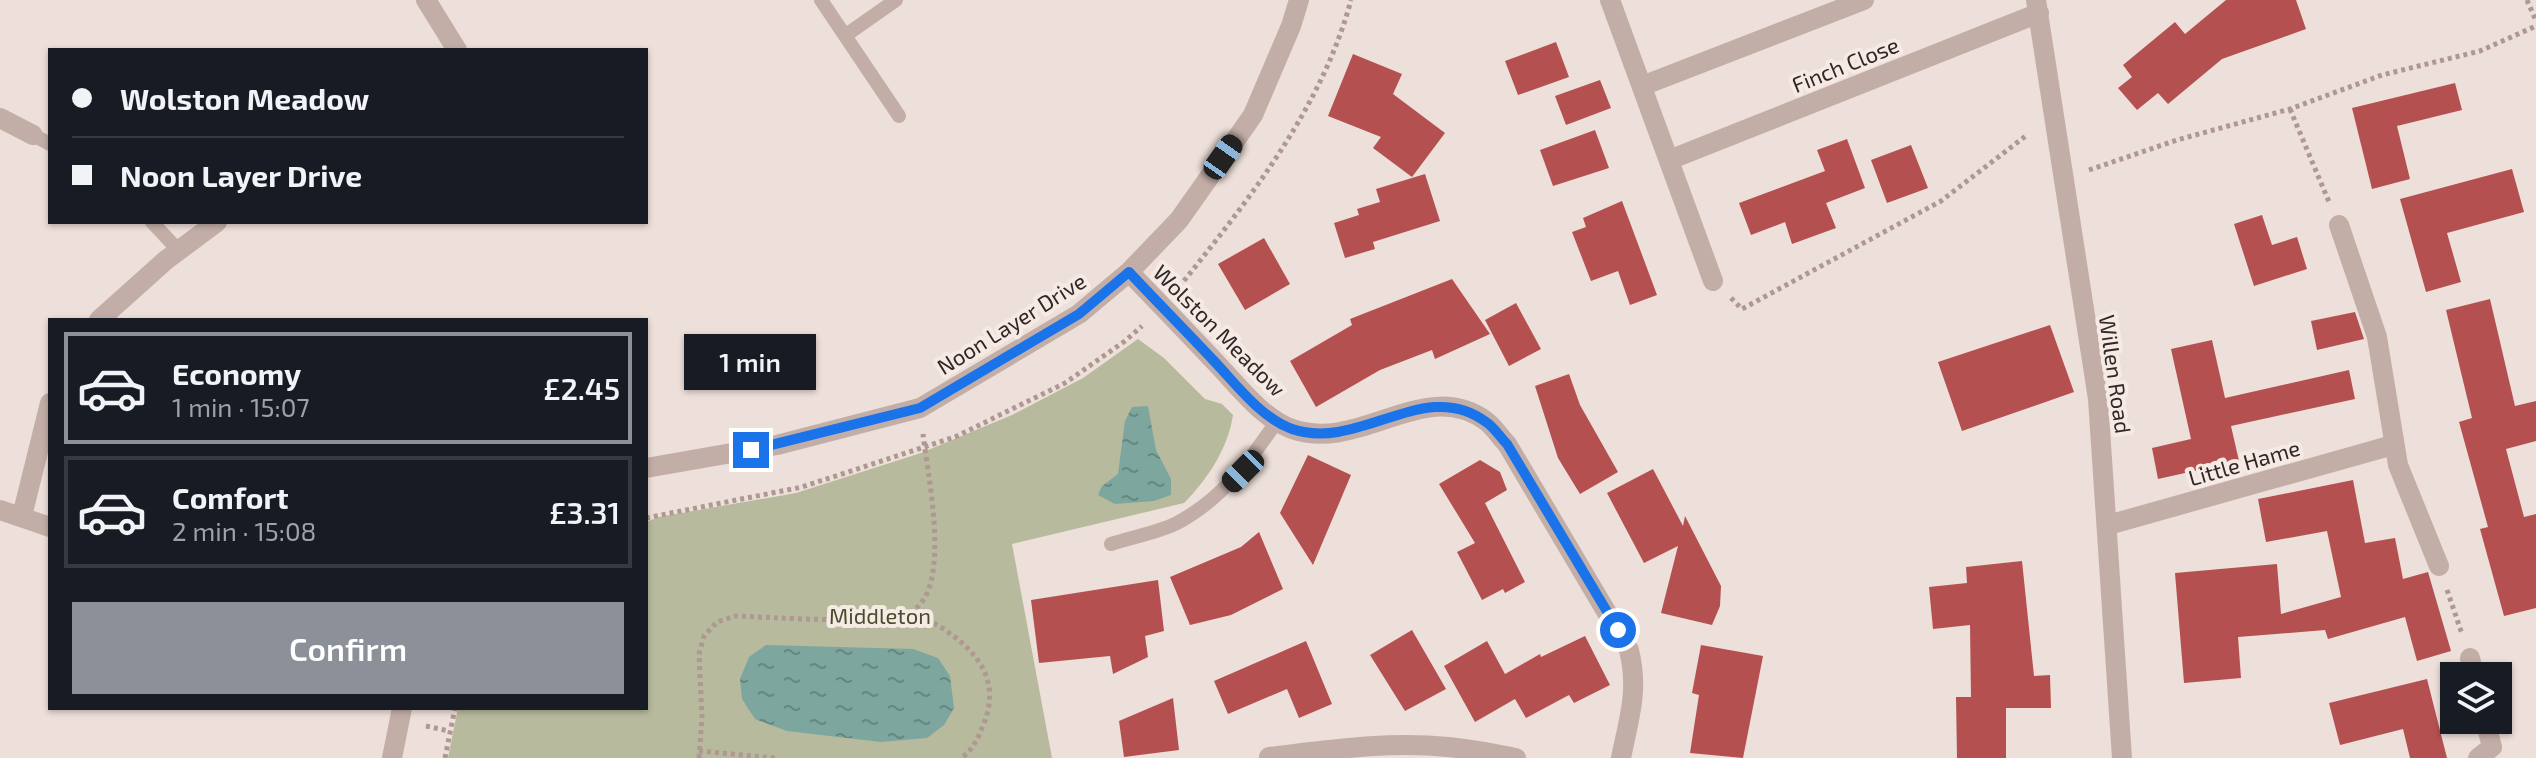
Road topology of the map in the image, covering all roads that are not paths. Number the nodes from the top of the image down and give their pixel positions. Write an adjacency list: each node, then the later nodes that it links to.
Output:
1 (426, 0): 9 (street)
2 (821, 0): 8 (lane)
3 (896, 0): 8 (lane)
4 (1299, 0): 19 (street, Noon Layer Drive)
5 (1610, 0): 10 (street)
6 (1864, 0): 10 (street)
7 (2038, 7): 14 (street, Finch Close); 28 (street, Willen Road)
8 (846, 35): 11 (lane)
9 (456, 48)
10 (1642, 86): 14 (street)
11 (899, 116)
12 (0, 118): 13 (street)
13 (41, 139)
14 (1669, 160): 20 (street)
15 (154, 224): 18 (lane)
16 (214, 224): 18 (street)
17 (2339, 225): 24 (street)
18 (179, 251): 21 (street)
19 (1129, 272): 23 (street, Wolston Meadow); 25 (street, Noon Layer Drive)
20 (1713, 281)
21 (101, 318)
22 (48, 411): 27 (street)
23 (1277, 421): 30 (lane, Wolston Meadow); 38 (street, Wolston Meadow)
24 (2393, 445): 28 (street, Little Hame); 31 (street)
25 (648, 468)
26 (0, 510): 27 (street)
27 (22, 516): 29 (street)
28 (2108, 525): 39 (street, Willen Road)
29 (48, 526)
30 (1111, 544)
31 (2439, 566)
32 (402, 710): 36 (street)
33 (2489, 734): 40 (street)
34 (1365, 752): 35 (street); 37 (street)
35 (1269, 757)
36 (392, 758)
37 (1516, 758)
38 (1621, 758)
39 (2122, 758)
40 (2478, 758)

